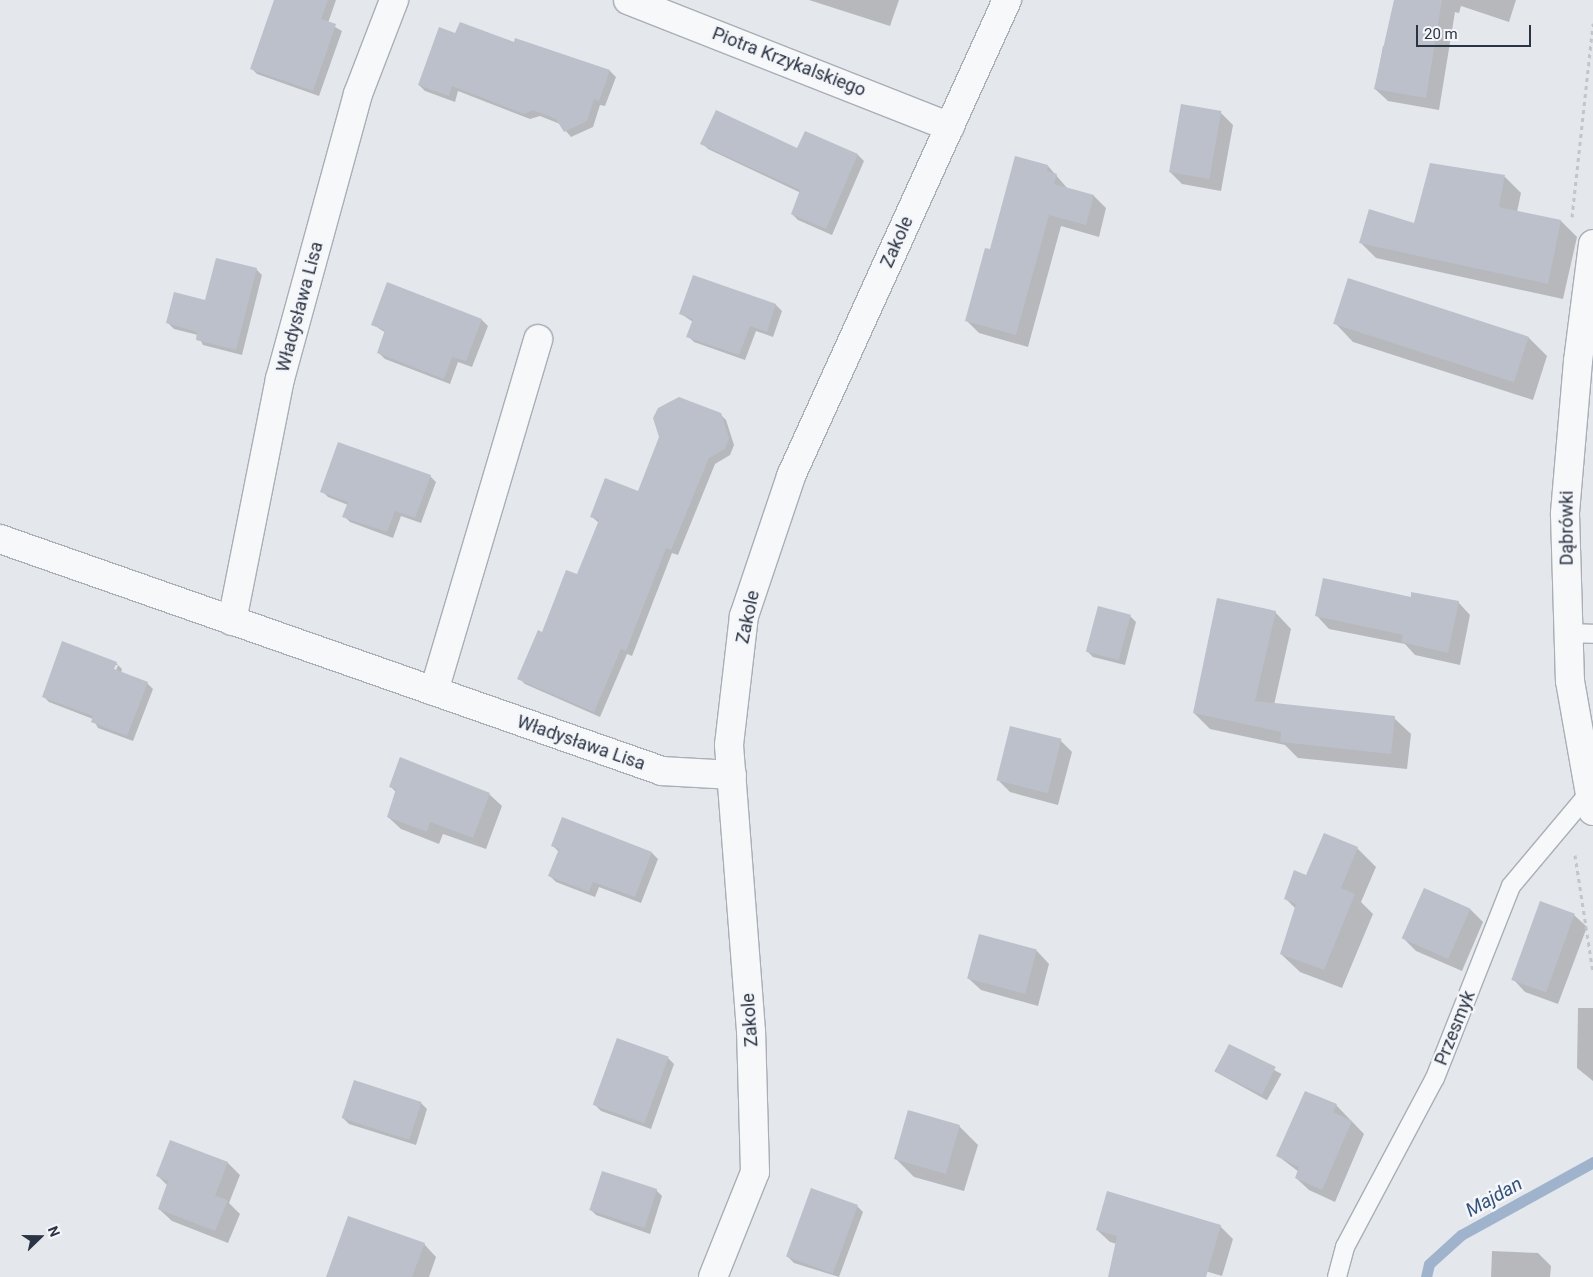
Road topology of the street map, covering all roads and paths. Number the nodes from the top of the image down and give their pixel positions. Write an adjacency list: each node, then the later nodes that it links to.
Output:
1 (394, 0): 8 (street, Władysława Lisa)
2 (628, 0): 4 (street, Piotra Krzykalskiego)
3 (1007, 0): 4 (street, Zakole)
4 (950, 127): 11 (street, Zakole)
5 (1593, 244): 9 (street, Dąbrówki)
6 (538, 339): 10 (street)
7 (0, 539): 8 (street, Władysława Lisa)
8 (232, 621): 10 (street, Władysława Lisa)
9 (1581, 634): 12 (street, Dąbrówki)
10 (434, 691): 11 (street, Władysława Lisa)
11 (732, 775): 13 (street, Zakole)
12 (1591, 802): 14 (lane, Przesmyk)
13 (713, 1277)
14 (1337, 1277)

